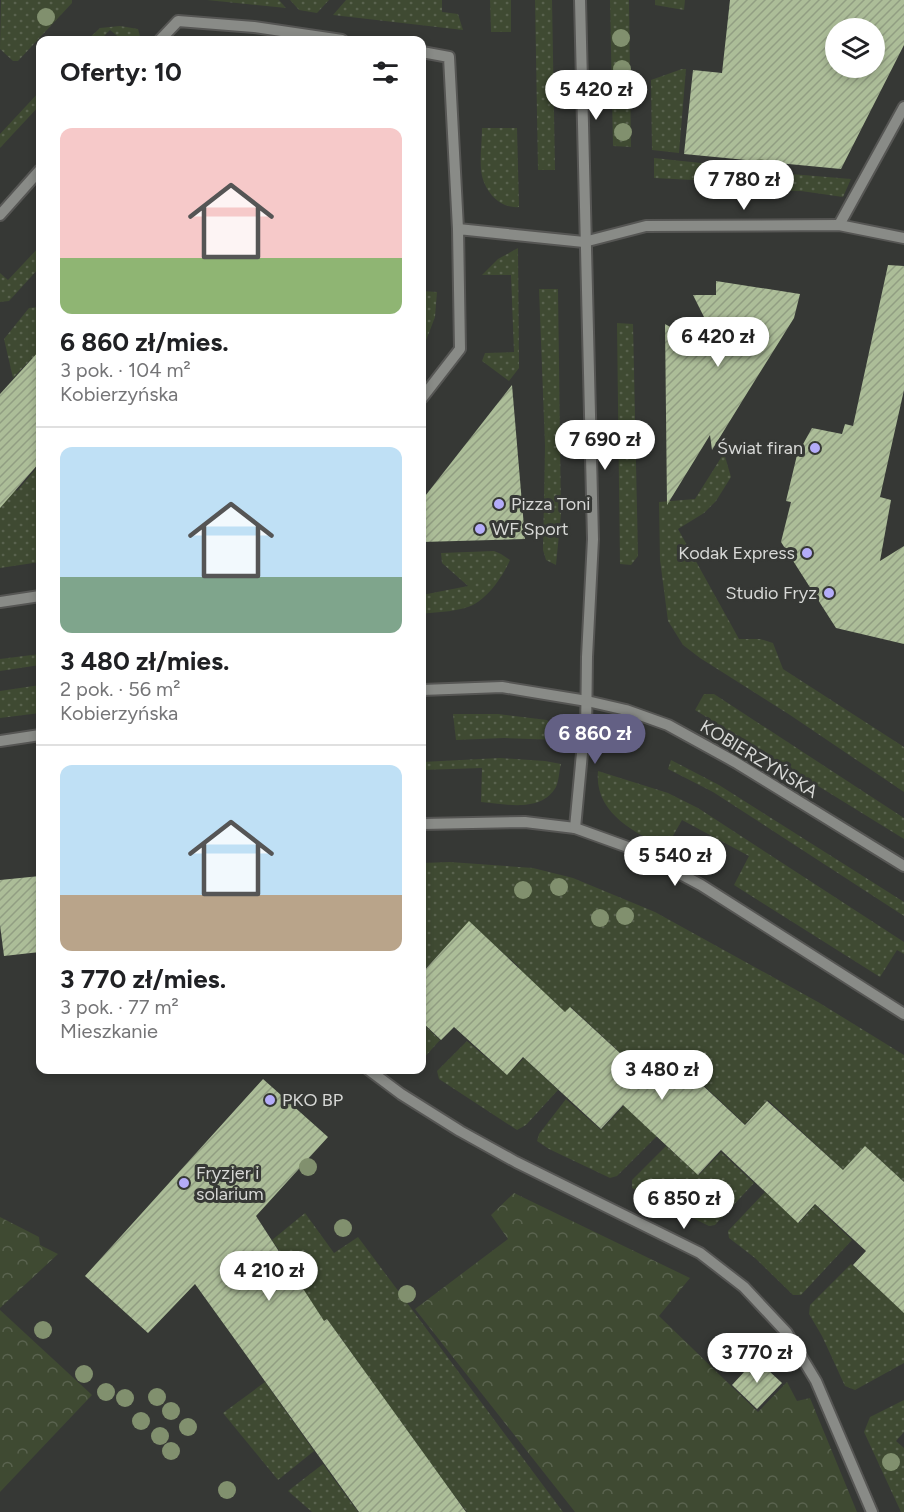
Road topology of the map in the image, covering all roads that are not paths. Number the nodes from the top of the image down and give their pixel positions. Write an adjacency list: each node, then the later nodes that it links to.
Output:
1 (580, 0): 11 (street)
2 (164, 36): 3 (street)
3 (315, 36)
4 (426, 53): 9 (street)
5 (904, 107): 8 (street)
6 (36, 174): 7 (street)
7 (0, 214)
8 (839, 225): 10 (street); 11 (street)
9 (458, 229): 11 (street); 12 (street)
10 (904, 238)
11 (584, 242): 16 (street)
12 (426, 393)
13 (36, 597): 14 (street)
14 (0, 602)
15 (426, 690): 16 (street, KOBIERZYŃSKA)
16 (588, 701): 20 (street); 21 (street, KOBIERZYŃSKA)
17 (36, 736): 18 (street)
18 (0, 741)
19 (426, 824): 20 (street)
20 (575, 828): 22 (street)
21 (904, 866)
22 (904, 1014)
23 (374, 1074): 24 (street)
24 (872, 1512)

